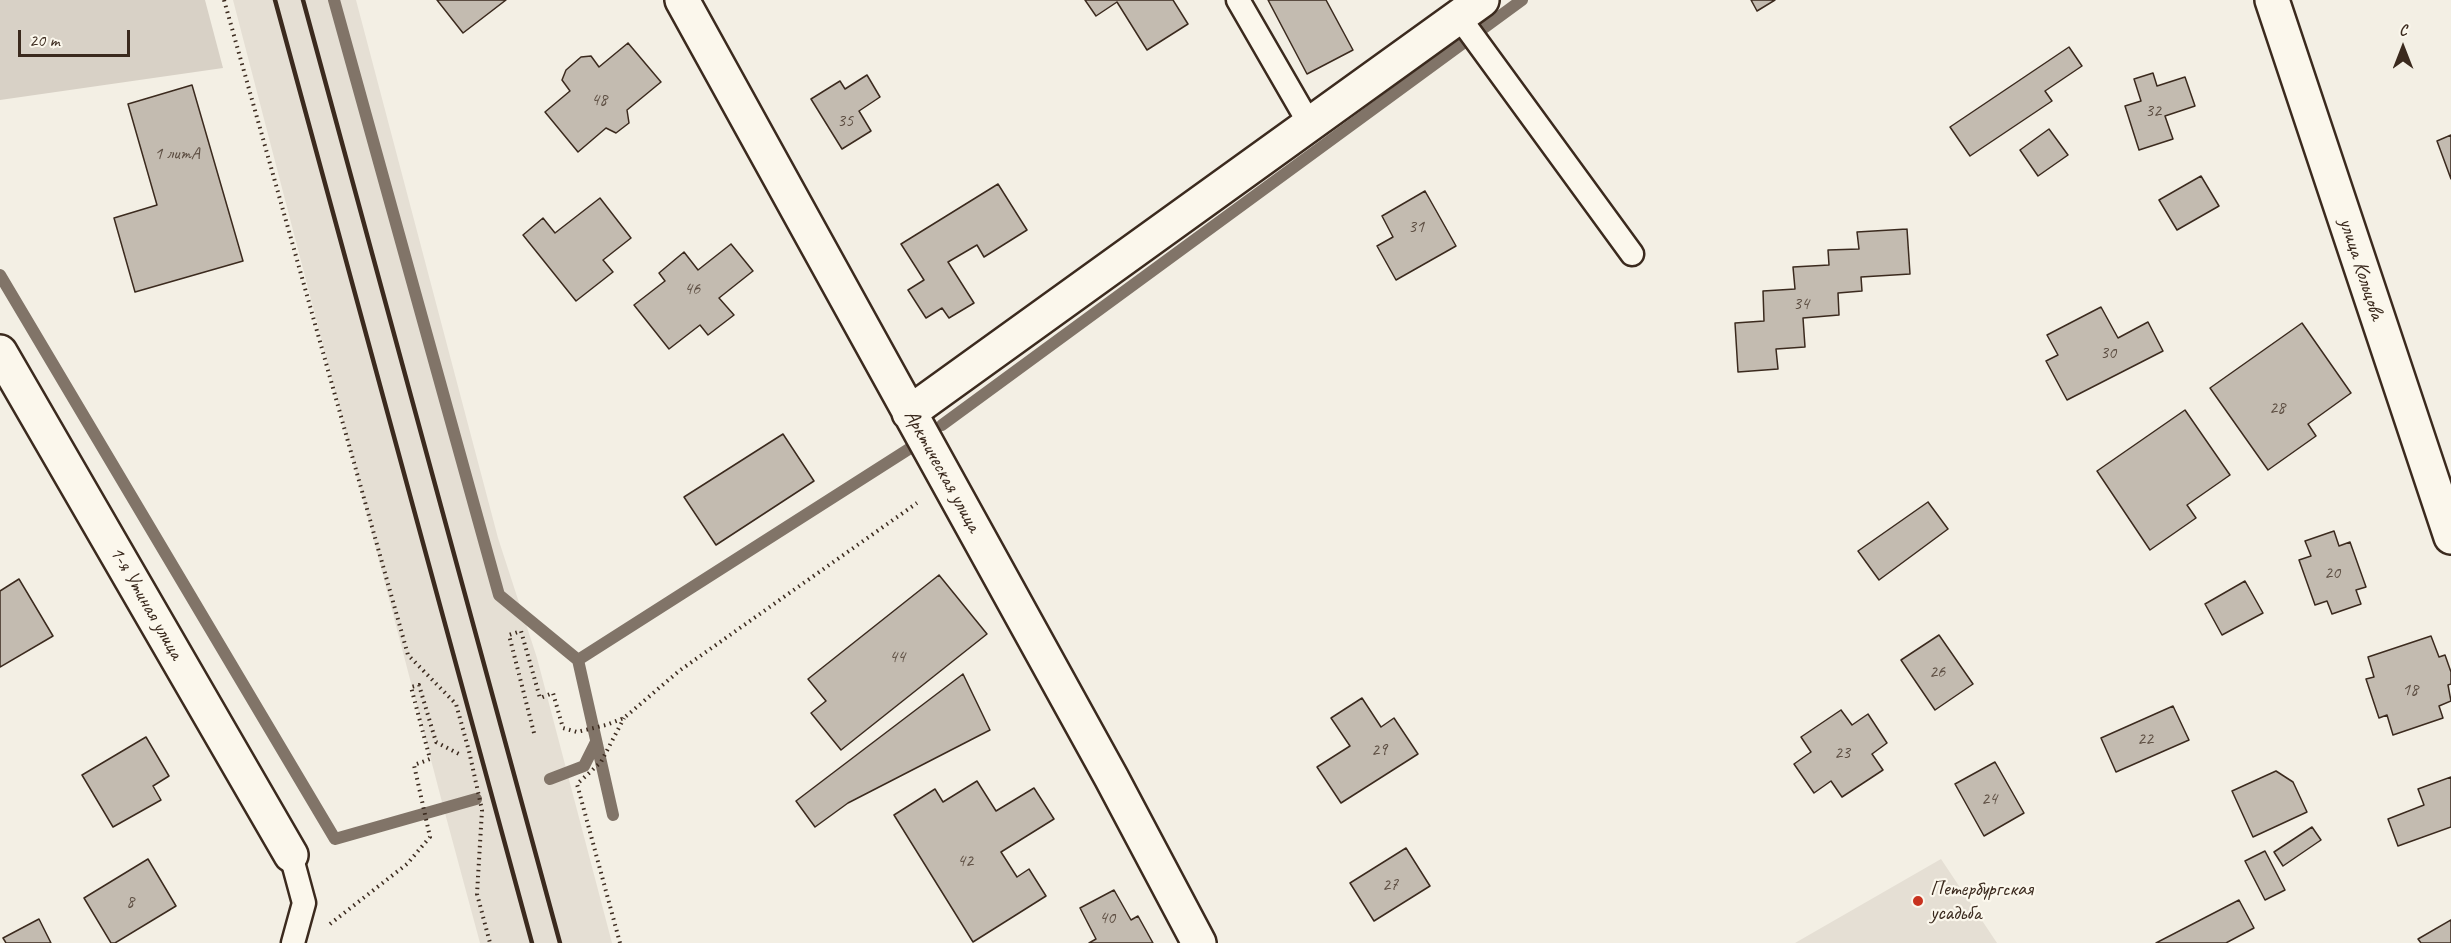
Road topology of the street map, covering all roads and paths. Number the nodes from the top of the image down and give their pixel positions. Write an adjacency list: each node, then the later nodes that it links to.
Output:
1 (224, 0): 18 (path)
2 (682, 0): 9 (street, Арктическая улица)
3 (1238, 0): 6 (lane)
4 (2272, 0): 11 (street, улица Кольцова)
5 (1471, 8): 6 (street); 7 (lane)
6 (1309, 123): 9 (street)
7 (1632, 254)
8 (0, 352): 15 (street, 1-я Утиная улица)
9 (909, 413): 10 (street, Арктическая улица)
10 (948, 482): 12 (path); 20 (street, Арктическая улица)
11 (2451, 537)
12 (624, 718): 13 (path); 19 (path)
13 (534, 734)
14 (459, 754): 16 (path)
15 (291, 855): 17 (lane)
16 (324, 929)
17 (293, 943)
18 (490, 943)
19 (620, 943)
20 (1199, 943)

